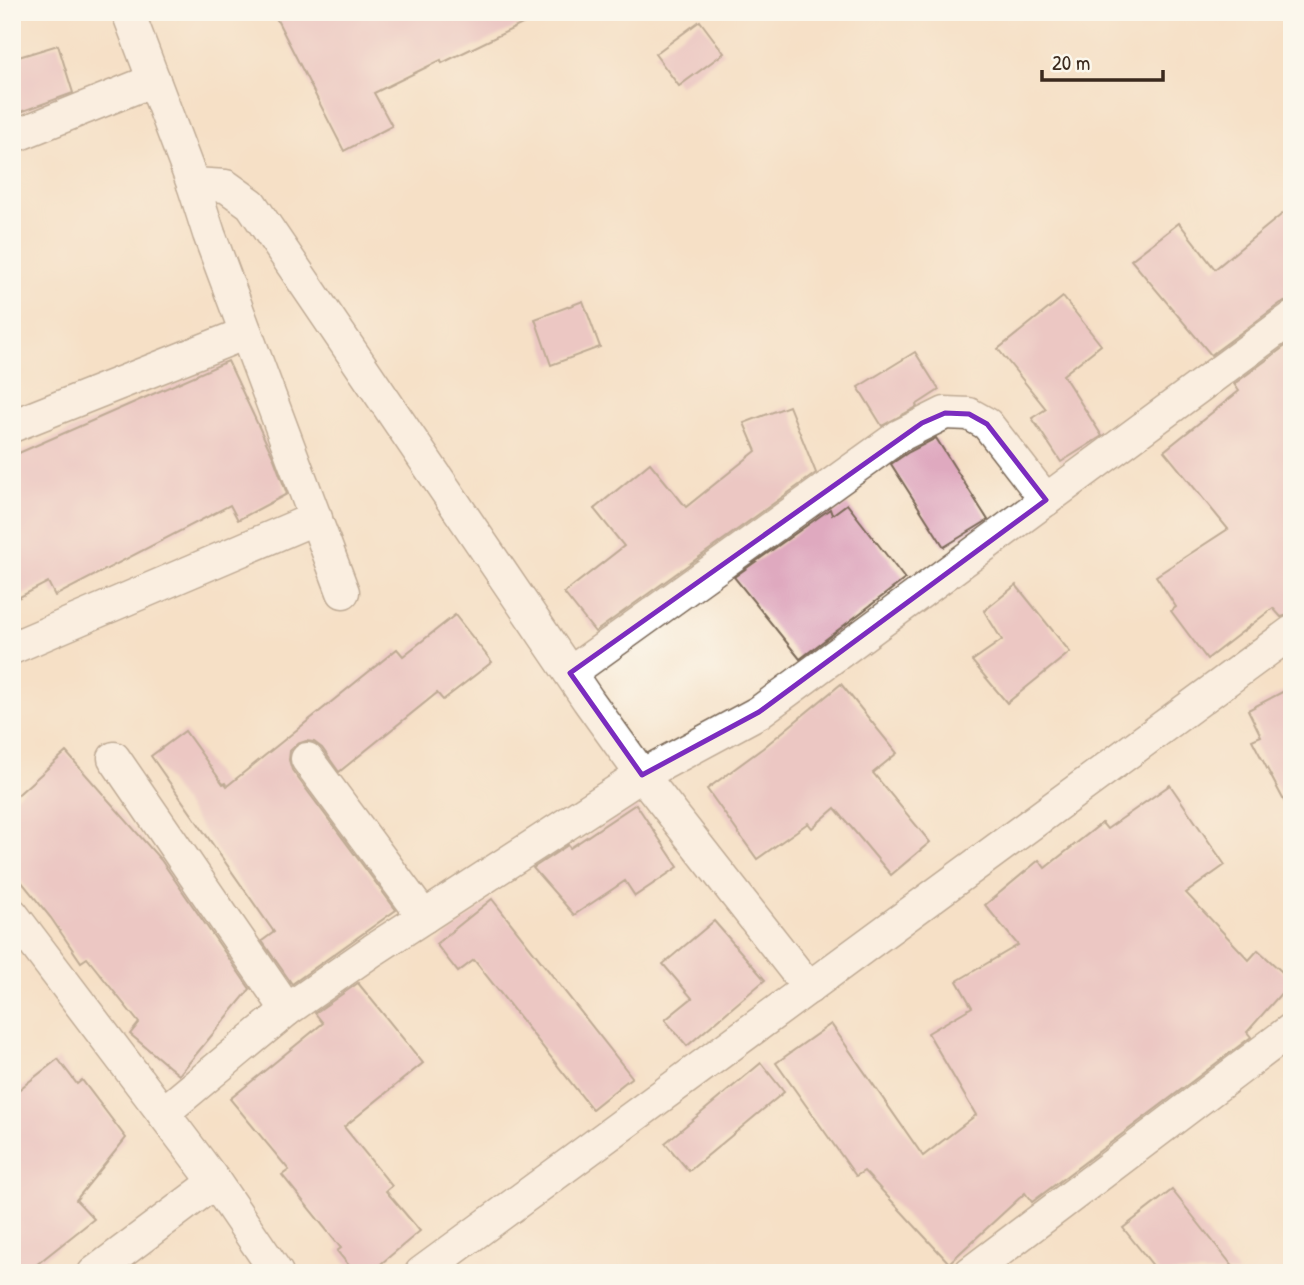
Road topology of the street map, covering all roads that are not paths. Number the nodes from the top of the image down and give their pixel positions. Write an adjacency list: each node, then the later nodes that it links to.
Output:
1 (128, 12): 2 (street)
2 (154, 80): 3 (street); 4 (street)
3 (12, 137)
4 (193, 184): 6 (street); 13 (street)
5 (1292, 318): 8 (street)
6 (246, 333): 7 (street); 9 (street)
7 (12, 426)
8 (1046, 499): 13 (street); 16 (street)
9 (316, 518): 10 (street); 12 (street)
10 (343, 592)
11 (1292, 632): 19 (street)
12 (12, 648)
13 (570, 673): 16 (street)
14 (114, 758): 20 (street)
15 (307, 759): 18 (street)
16 (642, 775): 18 (street); 19 (street)
17 (12, 914): 22 (street)
18 (424, 917): 20 (street)
19 (809, 988): 26 (street)
20 (287, 1010): 22 (street)
21 (1292, 1029): 27 (street)
22 (163, 1113): 23 (street)
23 (215, 1182): 24 (street); 25 (street)
24 (94, 1273)
25 (277, 1273)
26 (421, 1273)
27 (970, 1273)

